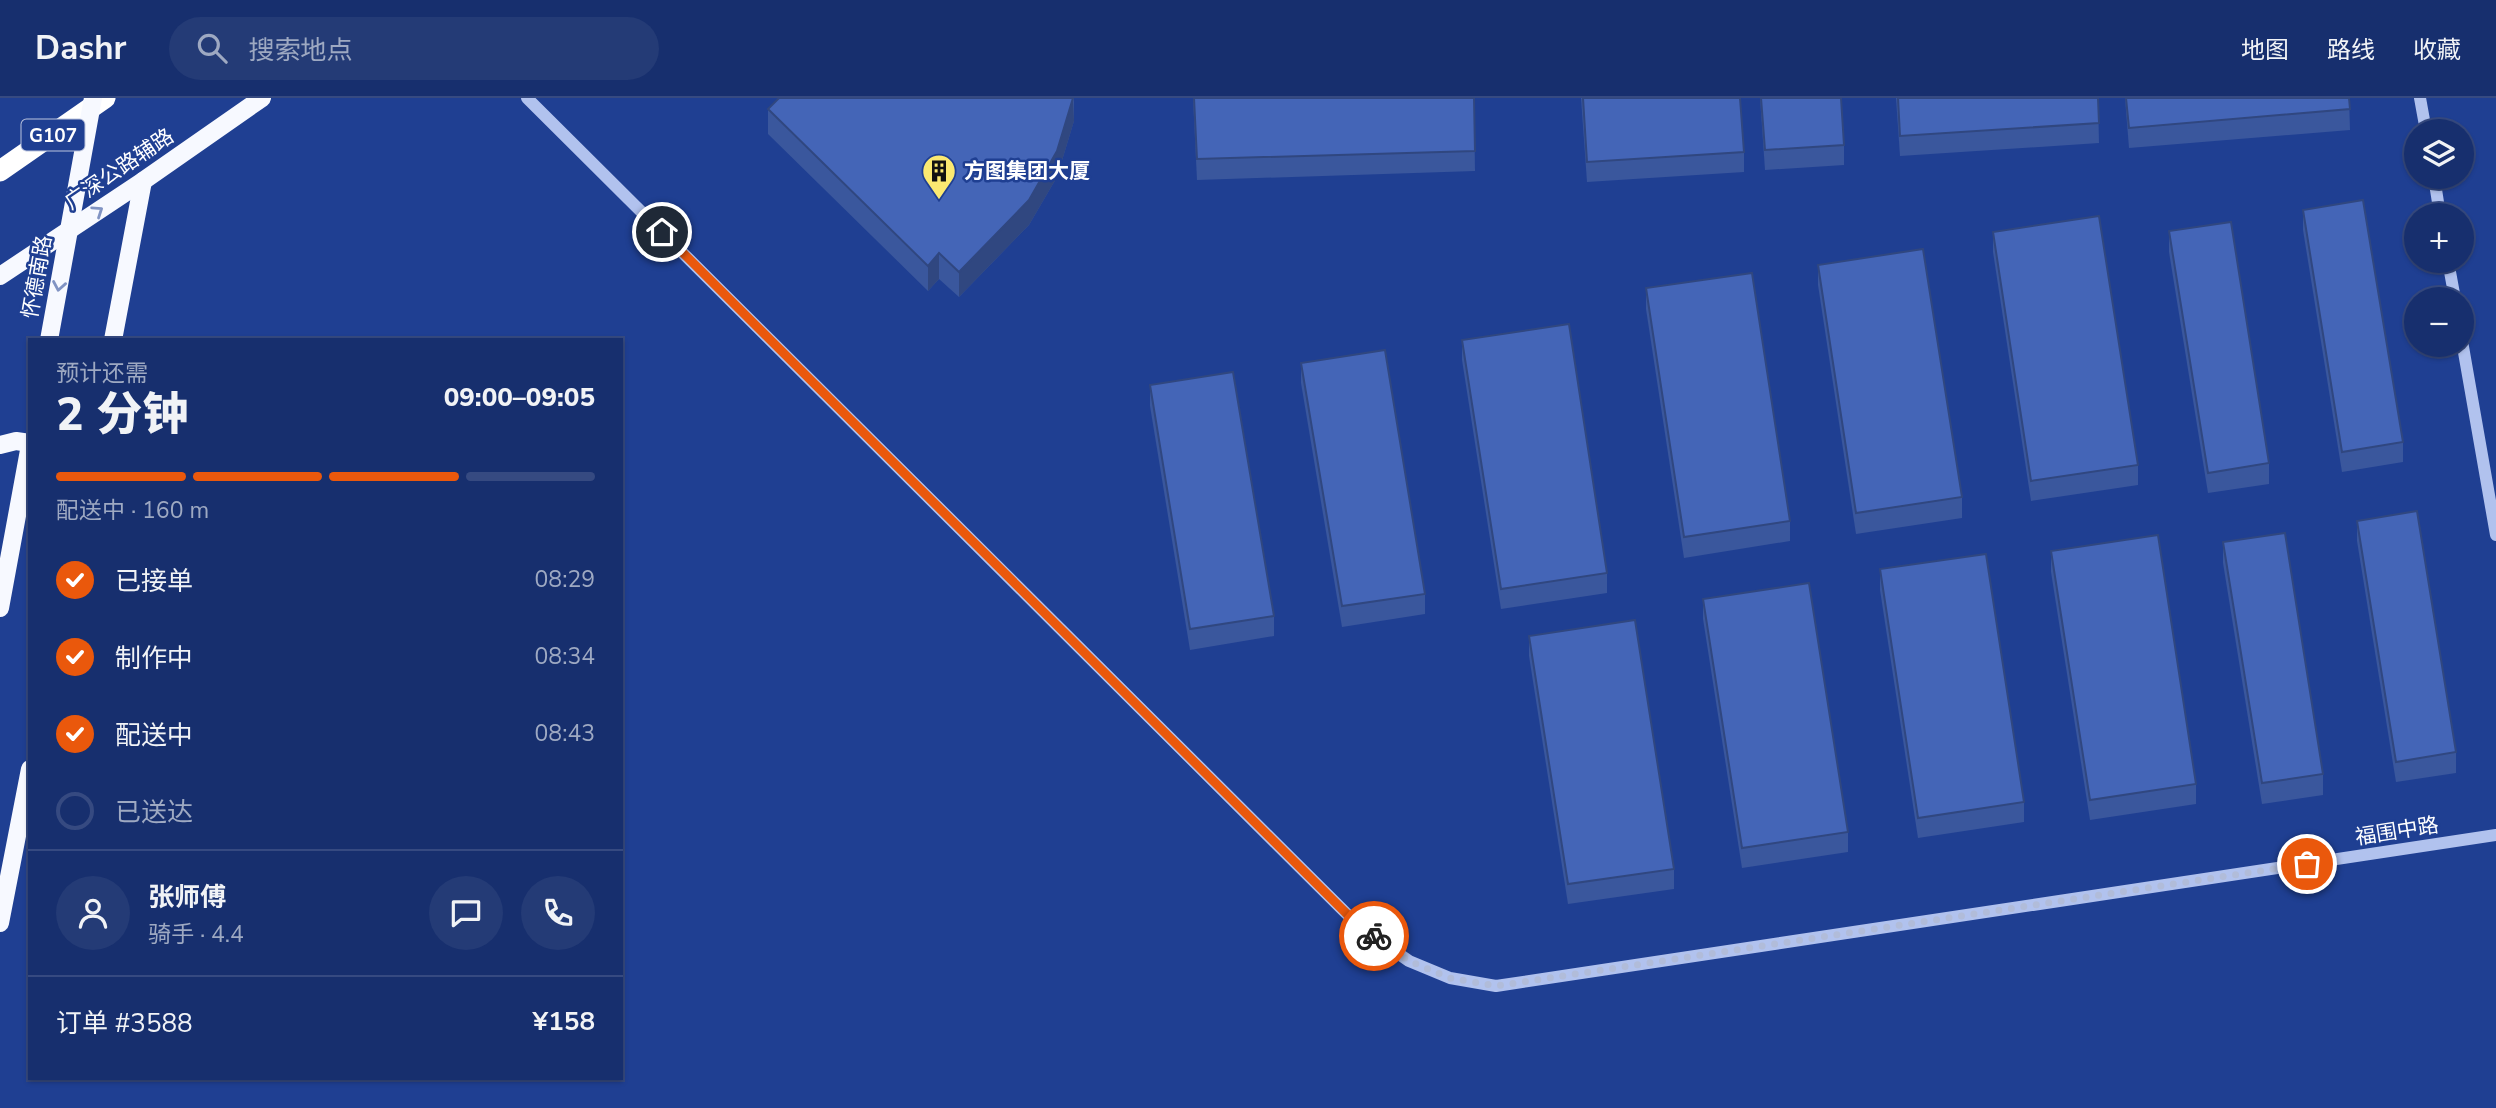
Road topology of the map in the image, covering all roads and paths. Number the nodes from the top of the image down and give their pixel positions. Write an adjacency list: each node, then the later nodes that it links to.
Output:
1 (93, 98): 10 (main road, 怀德南路, one-way to 10, bridge)
2 (105, 98): 7 (highway, G107)
3 (262, 98): 8 (main road, 广深公路辅路)
4 (527, 98): 19 (street, 福围中路)
5 (2420, 98): 6 (street)
6 (2424, 119)
7 (0, 172)
8 (143, 181): 9 (main road, 广深公路辅路, one-way to 8); 11 (main road)
9 (0, 276)
10 (49, 338)
11 (113, 338)
12 (2465, 357): 16 (street)
13 (28, 444): 14 (main road)
14 (0, 445)
15 (28, 455): 17 (main road)
16 (2496, 535)
17 (0, 608)
18 (28, 779): 20 (main road)
19 (2496, 835)
20 (0, 923)

